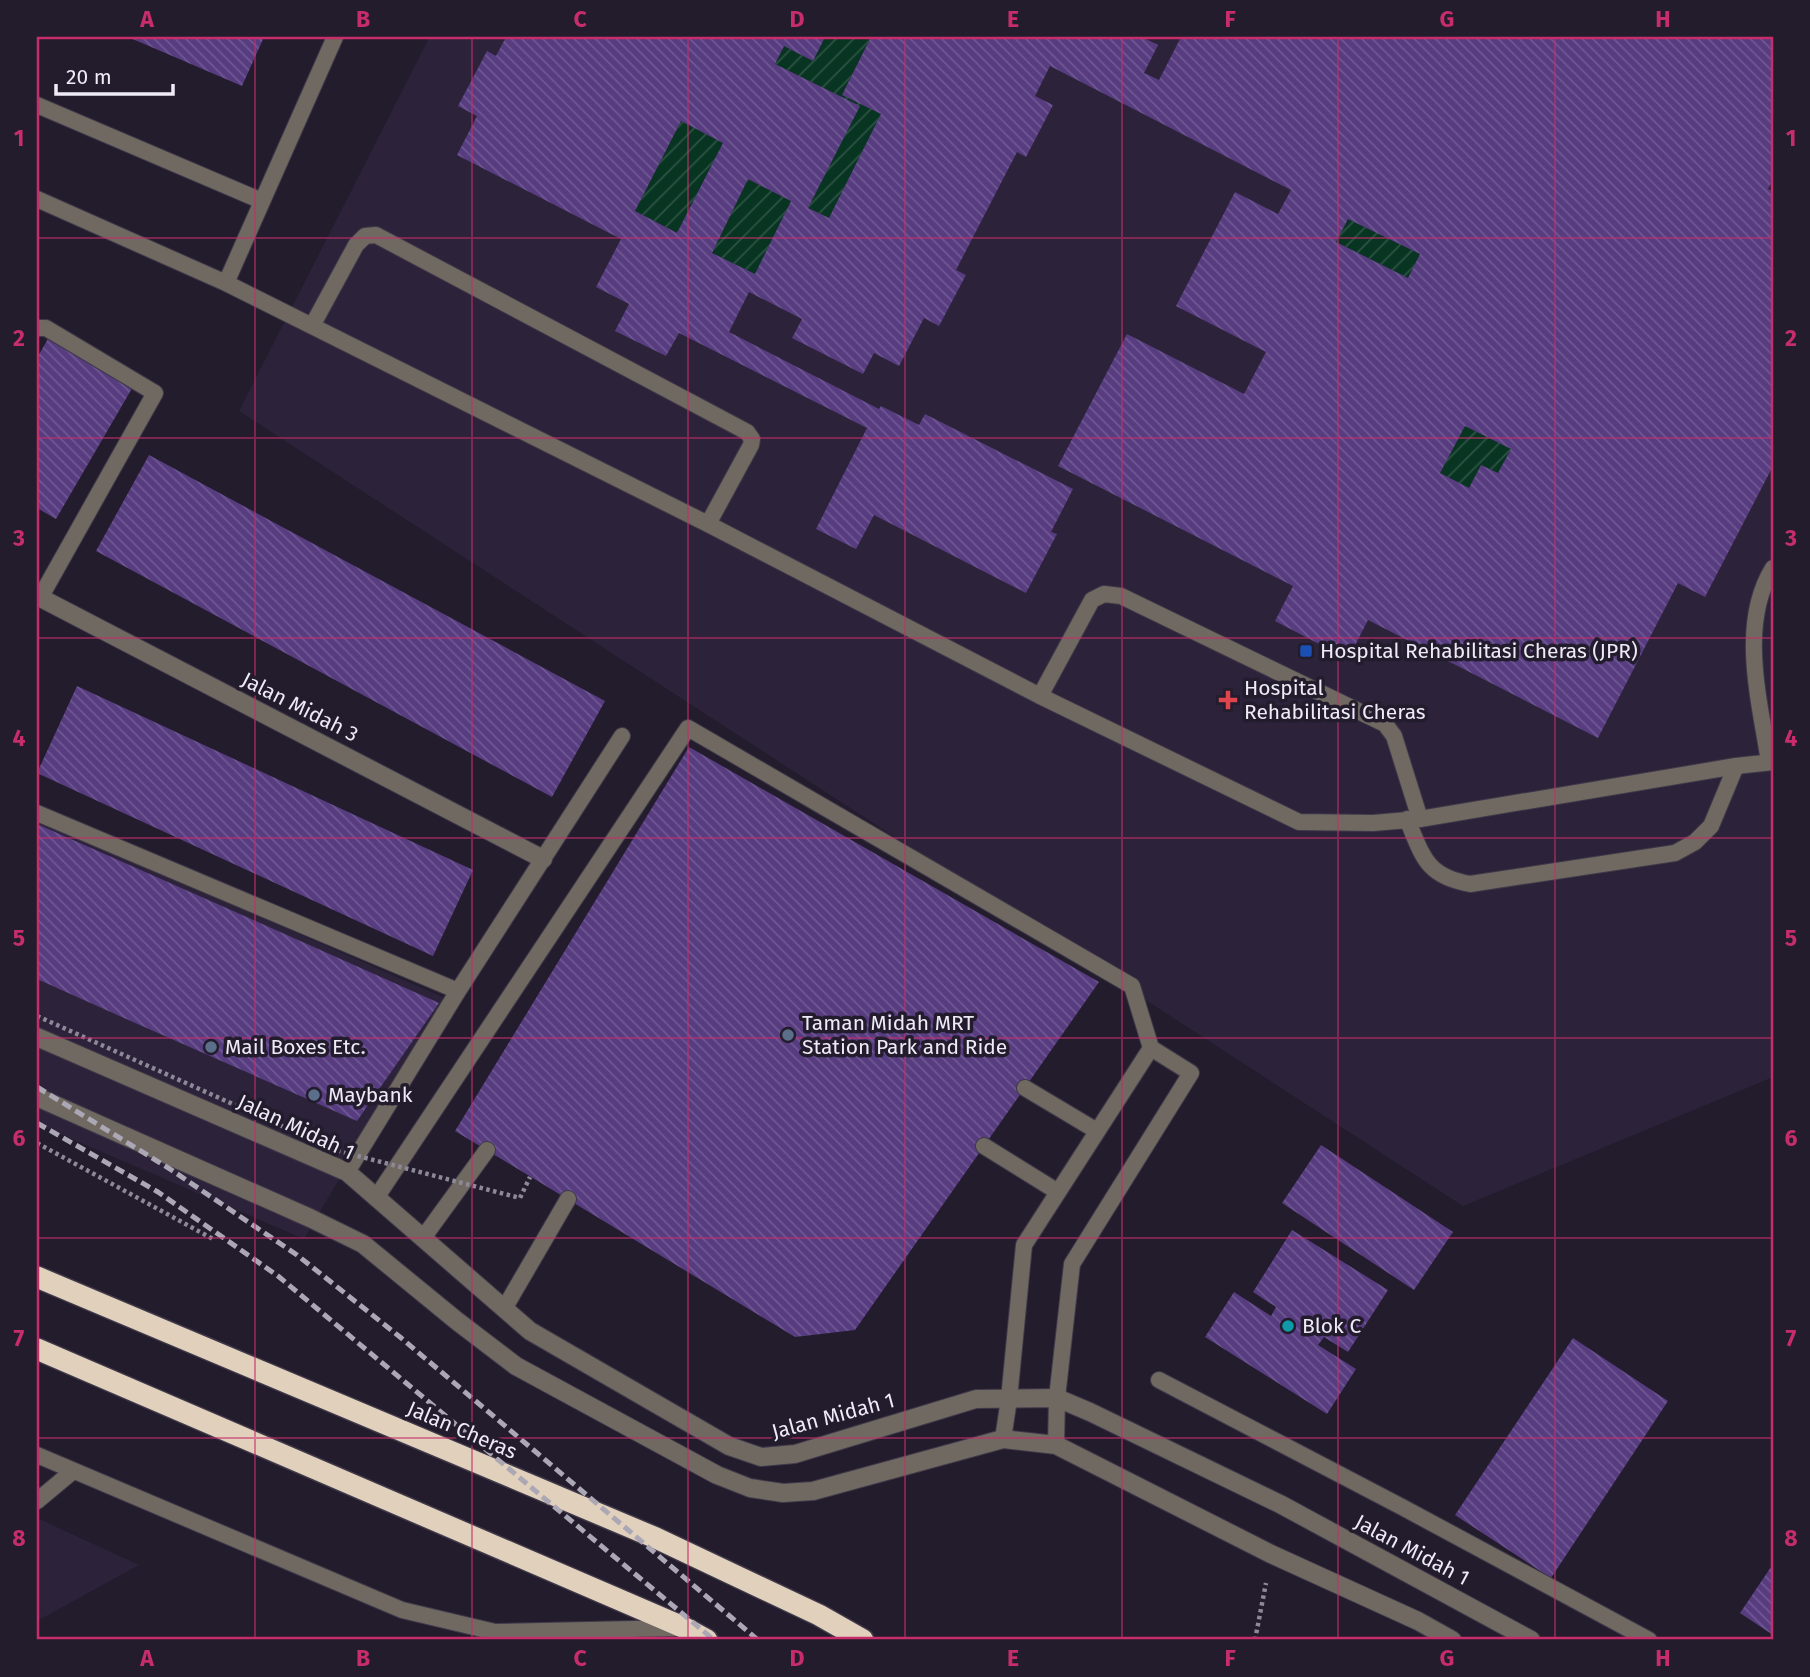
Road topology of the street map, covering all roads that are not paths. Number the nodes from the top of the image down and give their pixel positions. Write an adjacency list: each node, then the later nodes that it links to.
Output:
1 (335, 37): 4 (lane)
2 (37, 105): 4 (lane)
3 (37, 198): 5 (lane)
4 (262, 201): 5 (lane)
5 (226, 283): 6 (lane)
6 (312, 326): 8 (lane); 8 (lane)
7 (37, 328): 10 (lane)
8 (708, 524): 11 (lane)
9 (1773, 568): 12 (lane)
10 (38, 600): 18 (street, Jalan Midah 3)
11 (1040, 696): 17 (lane); 17 (lane)
12 (1766, 696): 14 (lane)
13 (622, 736): 18 (lane)
14 (1771, 762): 15 (lane)
15 (1736, 766): 17 (lane); 17 (lane)
16 (37, 813): 19 (lane)
17 (1413, 819)
18 (543, 859): 19 (lane)
19 (458, 991): 27 (lane)
20 (37, 1037): 27 (street, Jalan Midah 1)
21 (1151, 1048): 24 (lane); 29 (lane); 36 (lane)
22 (1025, 1088): 24 (lane)
23 (37, 1097): 38 (street)
24 (1097, 1131): 28 (lane)
25 (984, 1146): 28 (lane)
26 (487, 1150): 31 (lane)
27 (347, 1172): 29 (street, Jalan Midah 1)
28 (1058, 1192): 37 (lane)
29 (376, 1198): 31 (street, Jalan Midah 1)
30 (568, 1199): 33 (lane)
31 (423, 1238): 33 (street, Jalan Midah 1)
32 (37, 1278): 45 (highway, Jalan Cheras)
33 (504, 1309): 37 (street, Jalan Midah 1)
34 (37, 1349): 43 (highway)
35 (1160, 1380): 48 (lane)
36 (1057, 1398): 37 (street, Jalan Midah 1); 39 (lane); 47 (street, Jalan Midah 1)
37 (1009, 1399): 38 (lane)
38 (1003, 1439): 39 (street)
39 (1056, 1445): 46 (street)
40 (37, 1455): 41 (lane)
41 (73, 1471): 42 (lane); 43 (lane)
42 (37, 1501)
43 (685, 1628): 44 (highway)
44 (707, 1640)
45 (863, 1640)
46 (1452, 1640)
47 (1531, 1640)
48 (1649, 1640)

